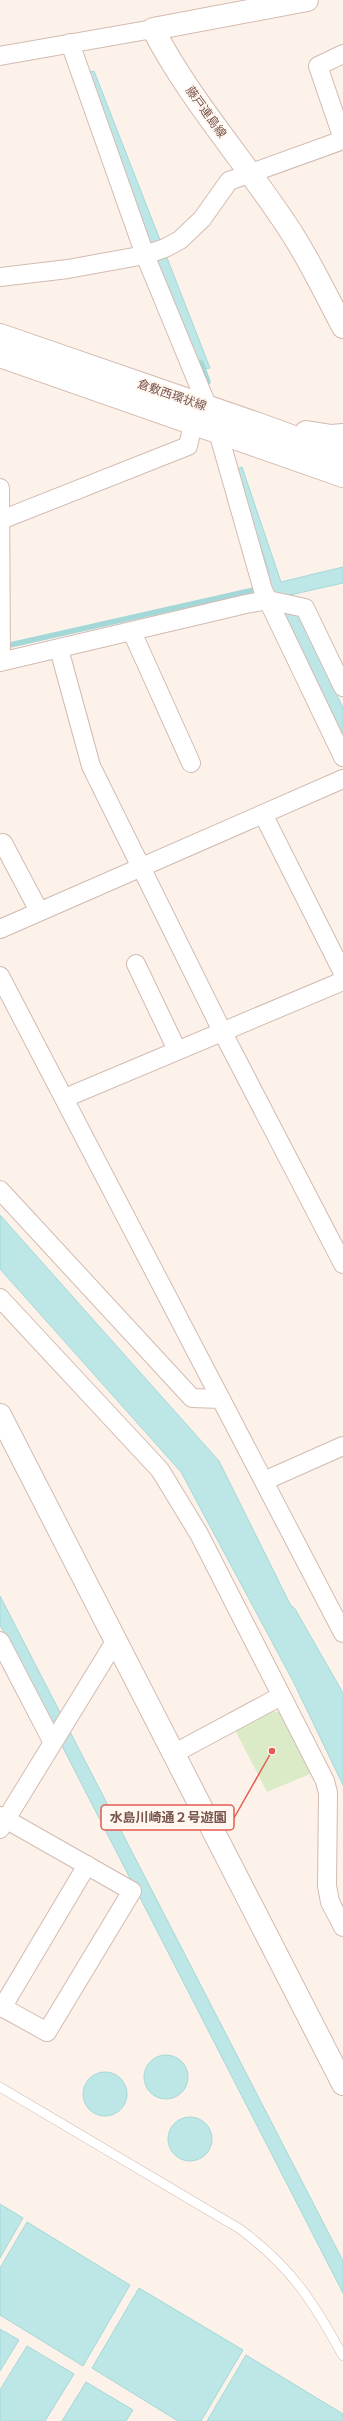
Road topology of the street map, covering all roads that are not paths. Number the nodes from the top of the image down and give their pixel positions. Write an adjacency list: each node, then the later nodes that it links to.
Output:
1 (307, 0): 2 (main road)
2 (153, 29): 3 (street); 7 (main road, 藤戸連島線)
3 (70, 43): 5 (street); 8 (street)
4 (343, 54): 6 (street)
5 (0, 56)
6 (343, 139): 7 (street)
7 (251, 174): 8 (street); 10 (main road, 藤戸連島線)
8 (154, 252): 9 (street); 13 (street)
9 (0, 277)
10 (343, 328)
11 (0, 335): 13 (main road, 倉敷西環状線)
12 (0, 356): 14 (main road, 倉敷西環状線)
13 (206, 407): 15 (main road, 倉敷西環状線); 16 (street)
14 (193, 424): 16 (main road, 倉敷西環状線); 21 (street)
15 (262, 425): 17 (main road); 18 (main road, 倉敷西環状線)
16 (218, 432): 19 (main road, 倉敷西環状線); 22 (street)
17 (343, 436)
18 (343, 455)
19 (343, 476)
20 (0, 488): 21 (street)
21 (1, 520): 25 (street)
22 (272, 601): 23 (street); 26 (street); 27 (street)
23 (132, 632): 24 (street); 28 (street)
24 (59, 649): 25 (street); 32 (street)
25 (1, 662)
26 (343, 686)
27 (343, 756)
28 (191, 763)
29 (343, 779): 30 (street)
30 (263, 814): 32 (street); 36 (street)
31 (3, 844): 33 (street)
32 (140, 867): 33 (street); 39 (street)
33 (39, 911): 34 (street)
34 (0, 929)
35 (136, 964): 40 (street)
36 (343, 973)
37 (0, 976): 41 (street)
38 (343, 981): 39 (street)
39 (223, 1033): 40 (street); 43 (street)
40 (177, 1050): 41 (street)
41 (65, 1098): 45 (street)
42 (0, 1190): 45 (street)
43 (343, 1264)
44 (0, 1298): 52 (street)
45 (220, 1399): 48 (street)
46 (0, 1415): 50 (main road)
47 (343, 1446): 48 (street)
48 (264, 1481): 49 (street)
49 (343, 1633)
50 (116, 1640): 53 (street); 54 (main road)
51 (0, 1641): 53 (street)
52 (281, 1696): 54 (street); 57 (street)
53 (54, 1739): 55 (street)
54 (173, 1754): 59 (main road)
55 (2, 1822): 56 (street)
56 (87, 1864): 58 (street); 58 (street)
57 (343, 1927)
58 (1, 2007)
59 (343, 2084)
60 (0, 2087): 61 (lane)
61 (343, 2356)

